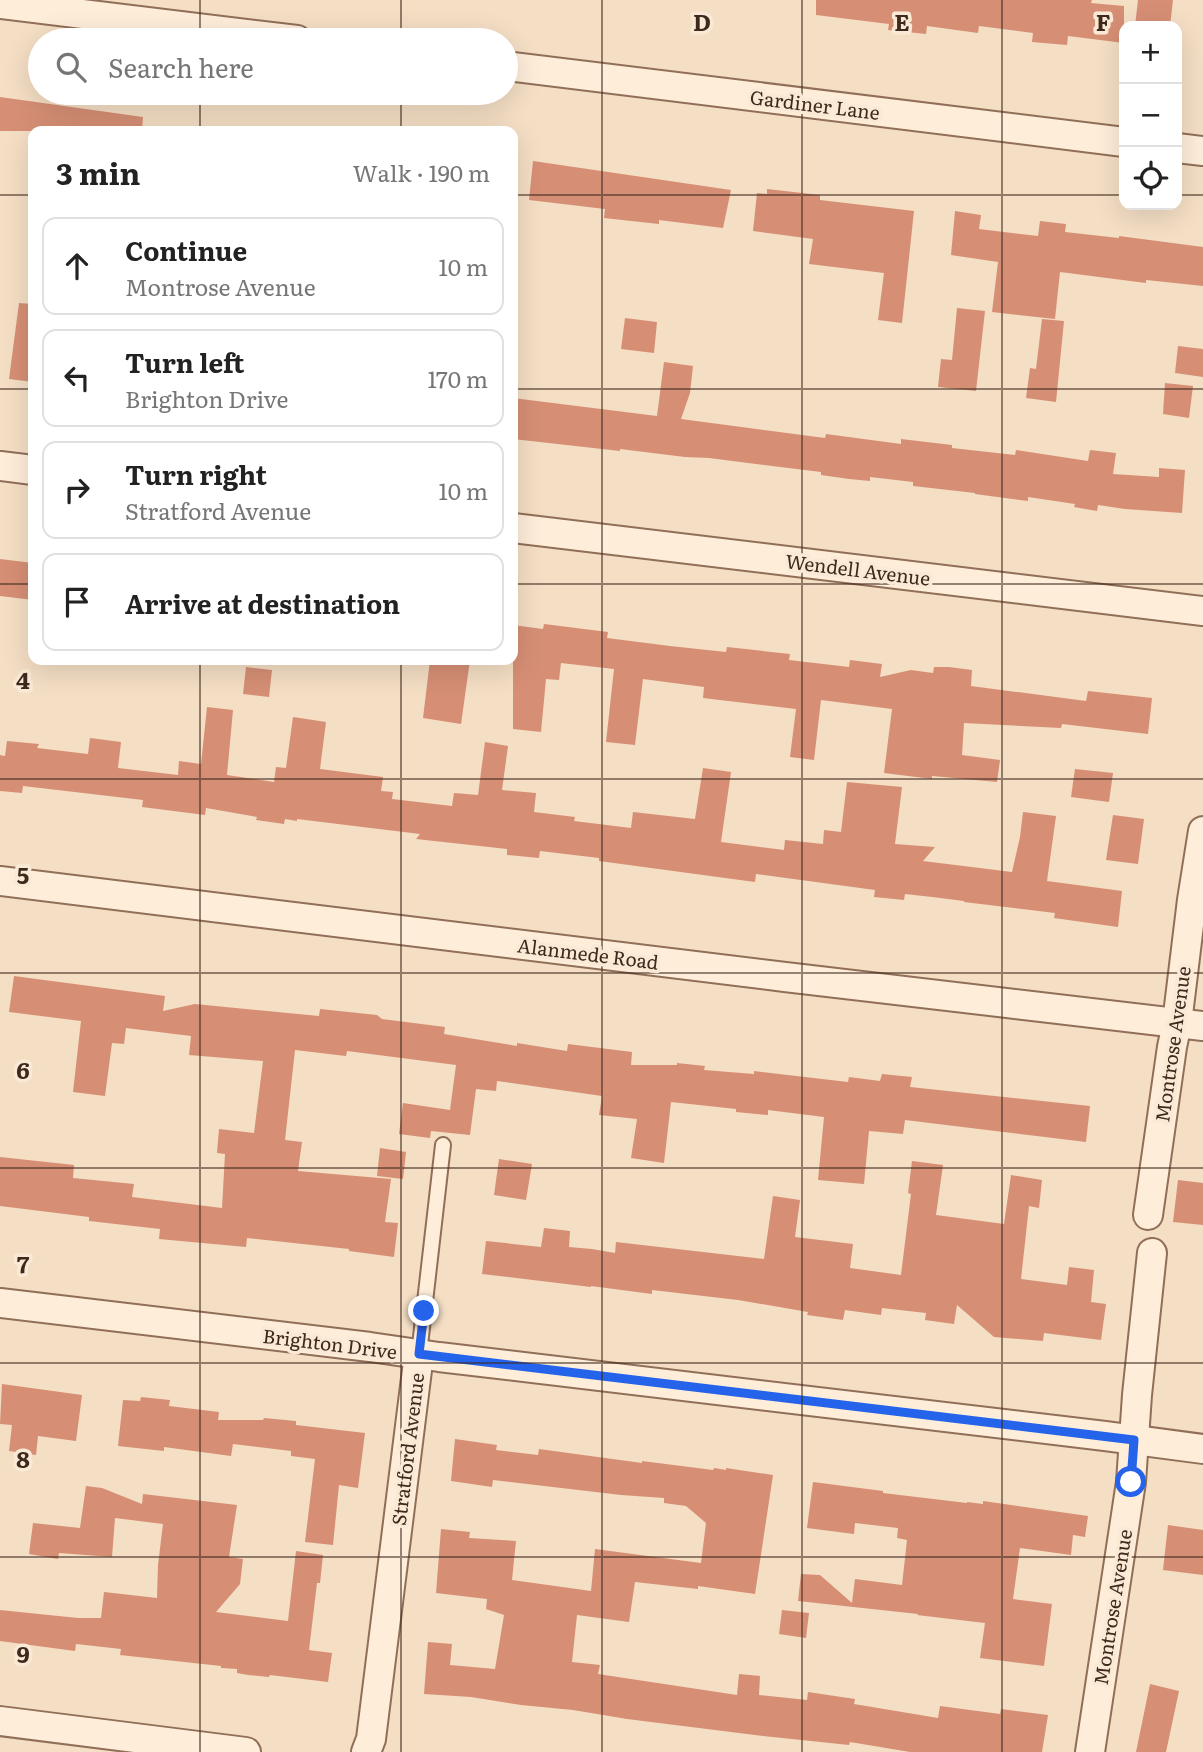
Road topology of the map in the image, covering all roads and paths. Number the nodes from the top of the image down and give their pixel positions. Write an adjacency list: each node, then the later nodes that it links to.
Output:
1 (0, 4): 2 (street)
2 (198, 28)
3 (518, 67): 4 (street, Gardiner Lane)
4 (1119, 141)
5 (1182, 149): 6 (street)
6 (1203, 151)
7 (0, 466): 8 (street)
8 (28, 469)
9 (518, 529): 10 (street, Wendell Avenue)
10 (1203, 611)
11 (1203, 831): 13 (street, Montrose Avenue)
12 (0, 881): 13 (street, Alanmede Road)
13 (1190, 1025): 15 (street, Montrose Avenue)
14 (443, 1145): 18 (lane, Stratford Avenue)
15 (1148, 1215)
16 (1152, 1252): 19 (street, Montrose Avenue)
17 (0, 1303): 18 (street, Brighton Drive)
18 (419, 1354): 19 (street, Brighton Drive); 23 (street, Stratford Avenue)
19 (1134, 1440): 20 (street, Brighton Drive); 24 (street, Montrose Avenue)
20 (1203, 1449)
21 (0, 1721): 22 (street)
22 (246, 1752)
23 (366, 1752)
24 (1090, 1752)

